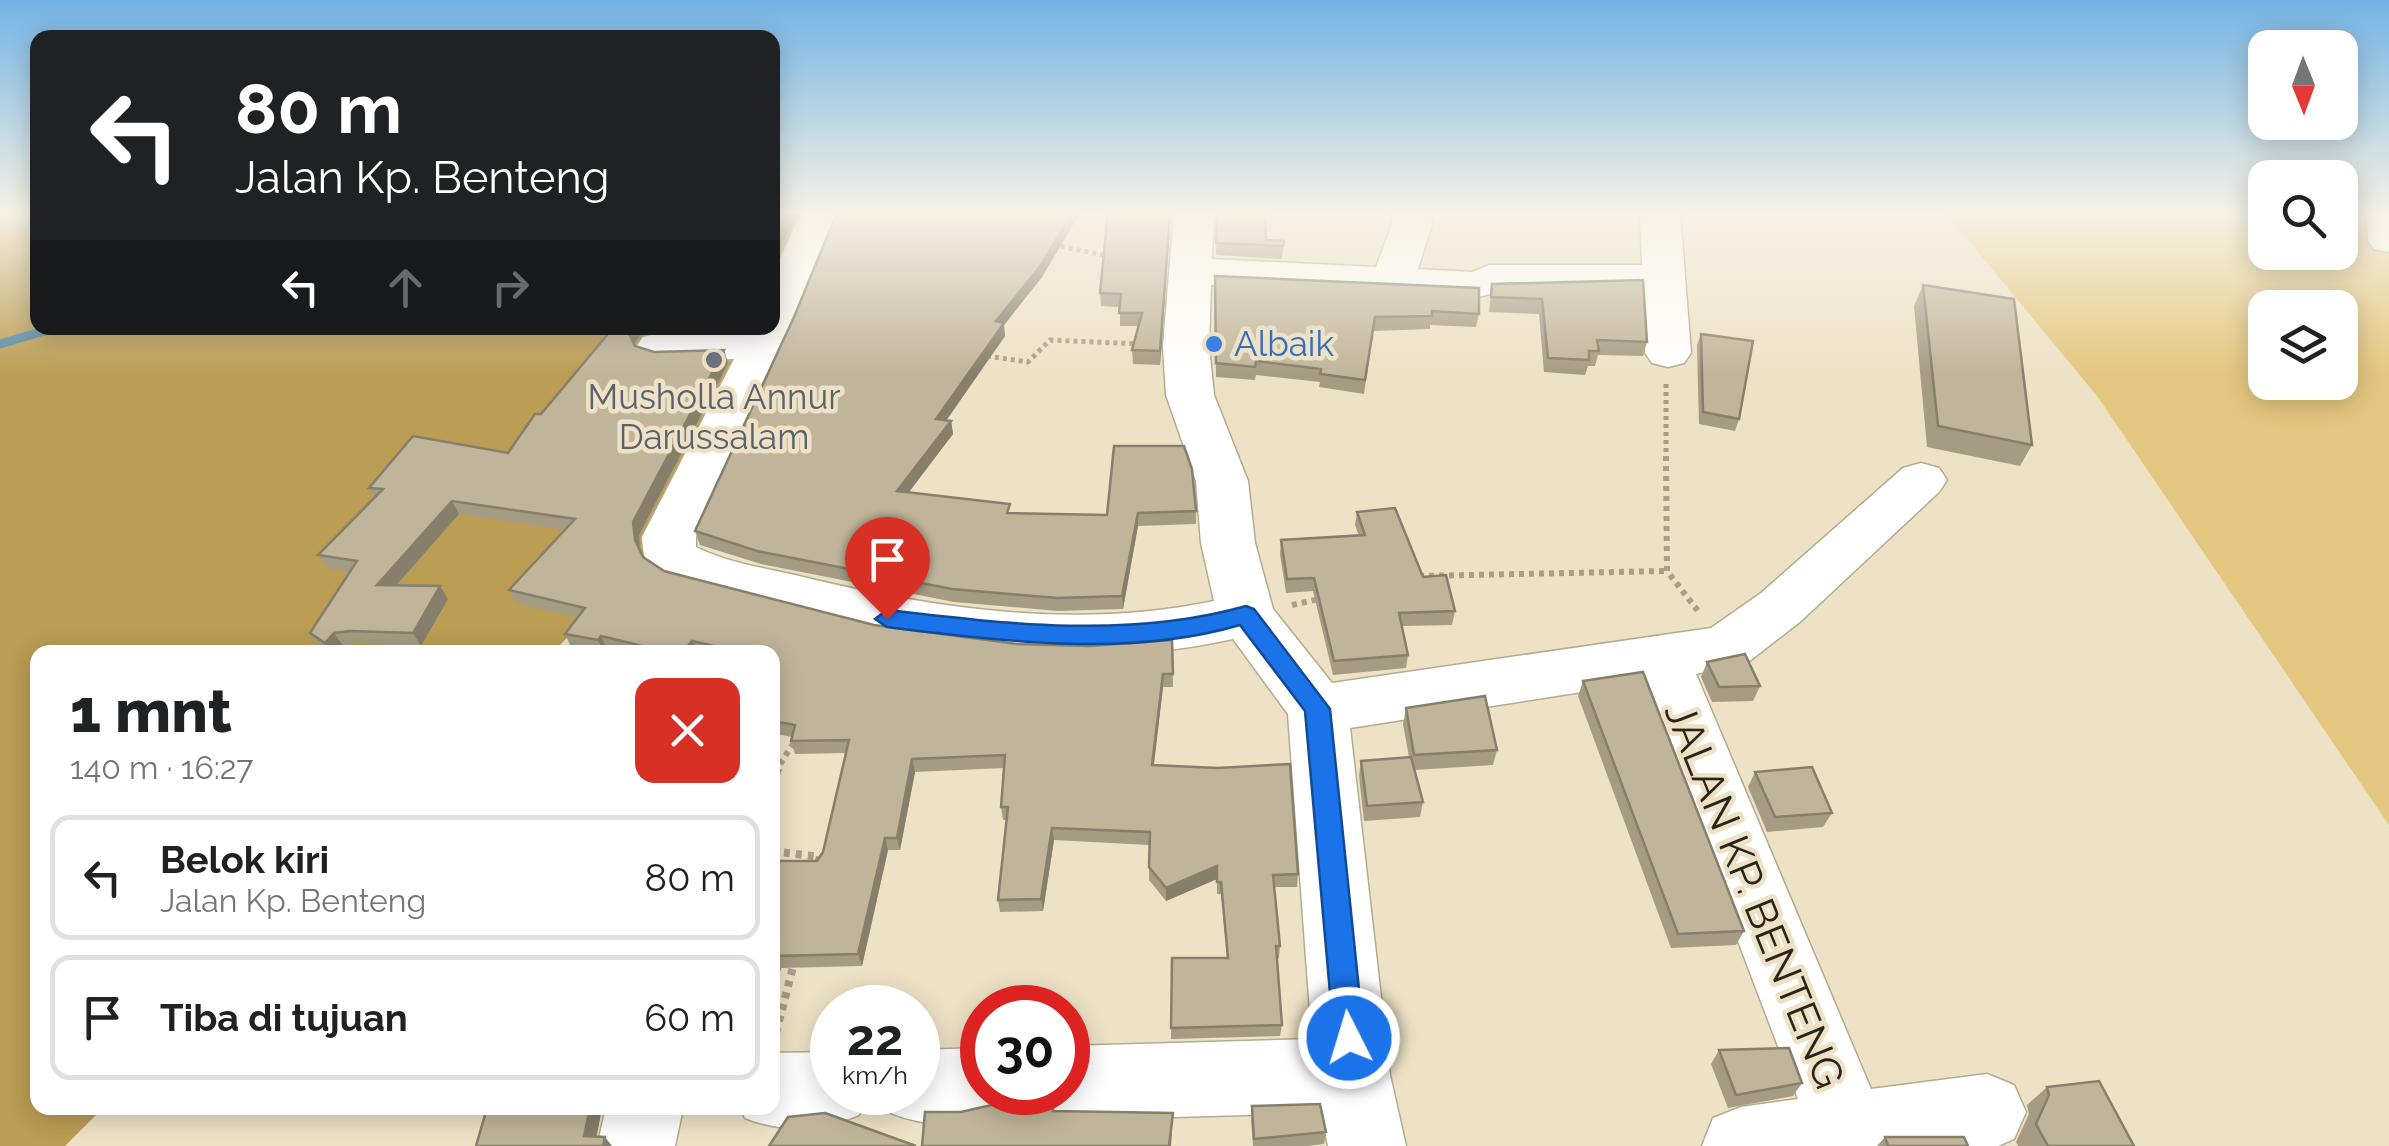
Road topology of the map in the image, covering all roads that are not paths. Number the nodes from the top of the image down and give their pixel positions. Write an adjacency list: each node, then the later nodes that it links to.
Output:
1 (798, 266): 8 (street)
2 (1192, 266): 14 (street)
3 (1306, 266): 7 (street)
4 (1397, 266): 7 (street)
5 (1662, 266): 6 (street)
6 (1662, 278): 7 (street); 12 (street)
7 (1393, 280)
8 (780, 309)
9 (754, 335): 11 (street)
10 (769, 335): 14 (street)
11 (659, 347)
12 (1668, 353)
13 (1921, 480): 15 (street)
14 (1246, 615): 16 (street)
15 (1660, 659): 16 (street); 23 (street, JALAN KP. BENTENG)
16 (1318, 709): 20 (street)
17 (1090, 1085): 20 (street)
18 (810, 1090): 19 (street)
19 (780, 1091)
20 (1360, 1110)
21 (1987, 1112): 23 (street)
22 (643, 1115): 24 (street)
23 (1850, 1131): 25 (street)
24 (636, 1146)
25 (1741, 1146)

